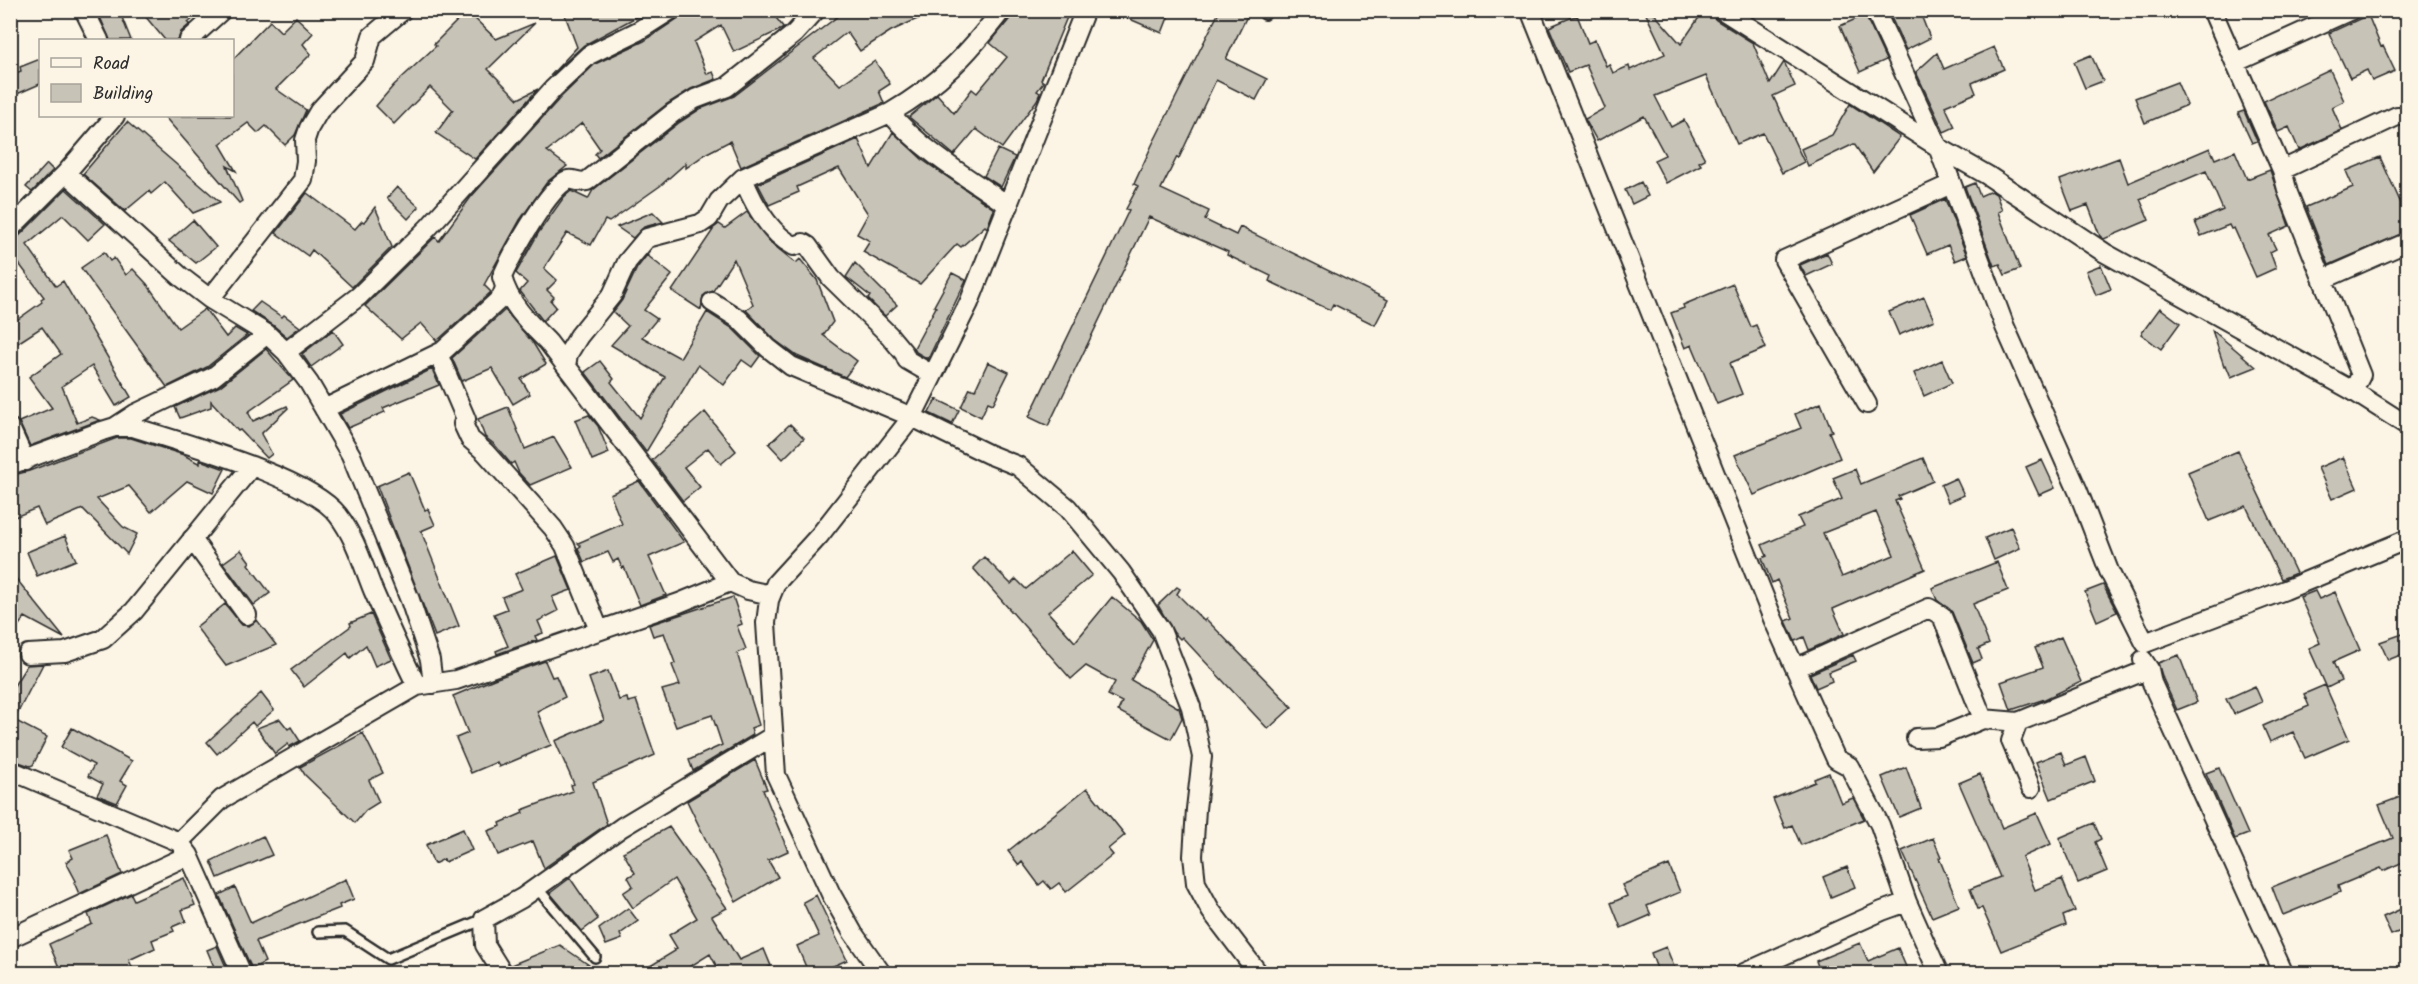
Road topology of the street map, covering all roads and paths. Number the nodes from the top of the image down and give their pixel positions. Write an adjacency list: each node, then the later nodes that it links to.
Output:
1 (84, 10): 13 (street)
2 (222, 10): 14 (street)
3 (402, 10): 29 (street)
4 (671, 10): 32 (street)
5 (816, 10): 28 (street)
6 (1002, 10): 16 (street)
7 (1085, 10): 24 (street)
8 (1530, 10): 53 (street)
9 (1722, 10): 19 (street)
10 (1875, 10): 19 (street)
11 (2212, 10): 15 (street)
12 (2351, 10): 15 (street)
13 (98, 39)
14 (190, 39)
15 (2236, 62): 20 (street)
16 (890, 113): 22 (street); 24 (street)
17 (2408, 116): 20 (street)
18 (114, 117): 21 (street)
19 (1938, 147): 23 (street); 36 (street)
20 (2282, 170): 27 (street)
21 (66, 173): 25 (street); 29 (street)
22 (743, 178): 34 (street); 35 (street)
23 (1951, 184): 37 (street); 51 (street)
24 (1009, 206): 35 (street)
25 (10, 229)
26 (2408, 242): 27 (street)
27 (2324, 279): 36 (street)
28 (505, 288): 33 (street); 34 (street)
29 (210, 299): 31 (street)
30 (712, 302): 39 (street)
31 (267, 334): 32 (street); 41 (street)
32 (286, 352): 38 (street)
33 (438, 354): 38 (street); 50 (street)
34 (566, 366): 47 (street)
35 (933, 375): 39 (street)
36 (2354, 390): 40 (street)
37 (1867, 404)
38 (324, 409): 55 (street)
39 (912, 417): 48 (street); 72 (street)
40 (2408, 426)
41 (115, 427): 43 (street); 44 (street)
42 (10, 428): 43 (street)
43 (18, 463)
44 (252, 466): 45 (street); 55 (street)
45 (192, 539): 49 (street); 52 (street)
46 (2408, 539): 51 (street)
47 (730, 582): 48 (street); 50 (street)
48 (771, 595): 58 (street)
49 (247, 615)
50 (599, 630): 55 (street)
51 (2145, 643): 54 (street)
52 (28, 654)
53 (1796, 668): 56 (street); 64 (street)
54 (2149, 669): 57 (street); 75 (street)
55 (425, 685): 62 (street)
56 (1983, 719): 57 (street); 59 (street)
57 (2018, 722): 61 (street)
58 (772, 736): 63 (street); 71 (street)
59 (1916, 738)
60 (10, 770): 62 (street)
61 (2031, 788)
62 (184, 848): 67 (street); 69 (street)
63 (537, 888): 65 (street); 68 (lane)
64 (1907, 902): 73 (street); 74 (street)
65 (484, 919): 66 (lane); 70 (street)
66 (318, 932)
67 (10, 938)
68 (595, 957)
69 (242, 974)
70 (503, 974)
71 (882, 974)
72 (1259, 974)
73 (1742, 974)
74 (1939, 974)
75 (2283, 974)

